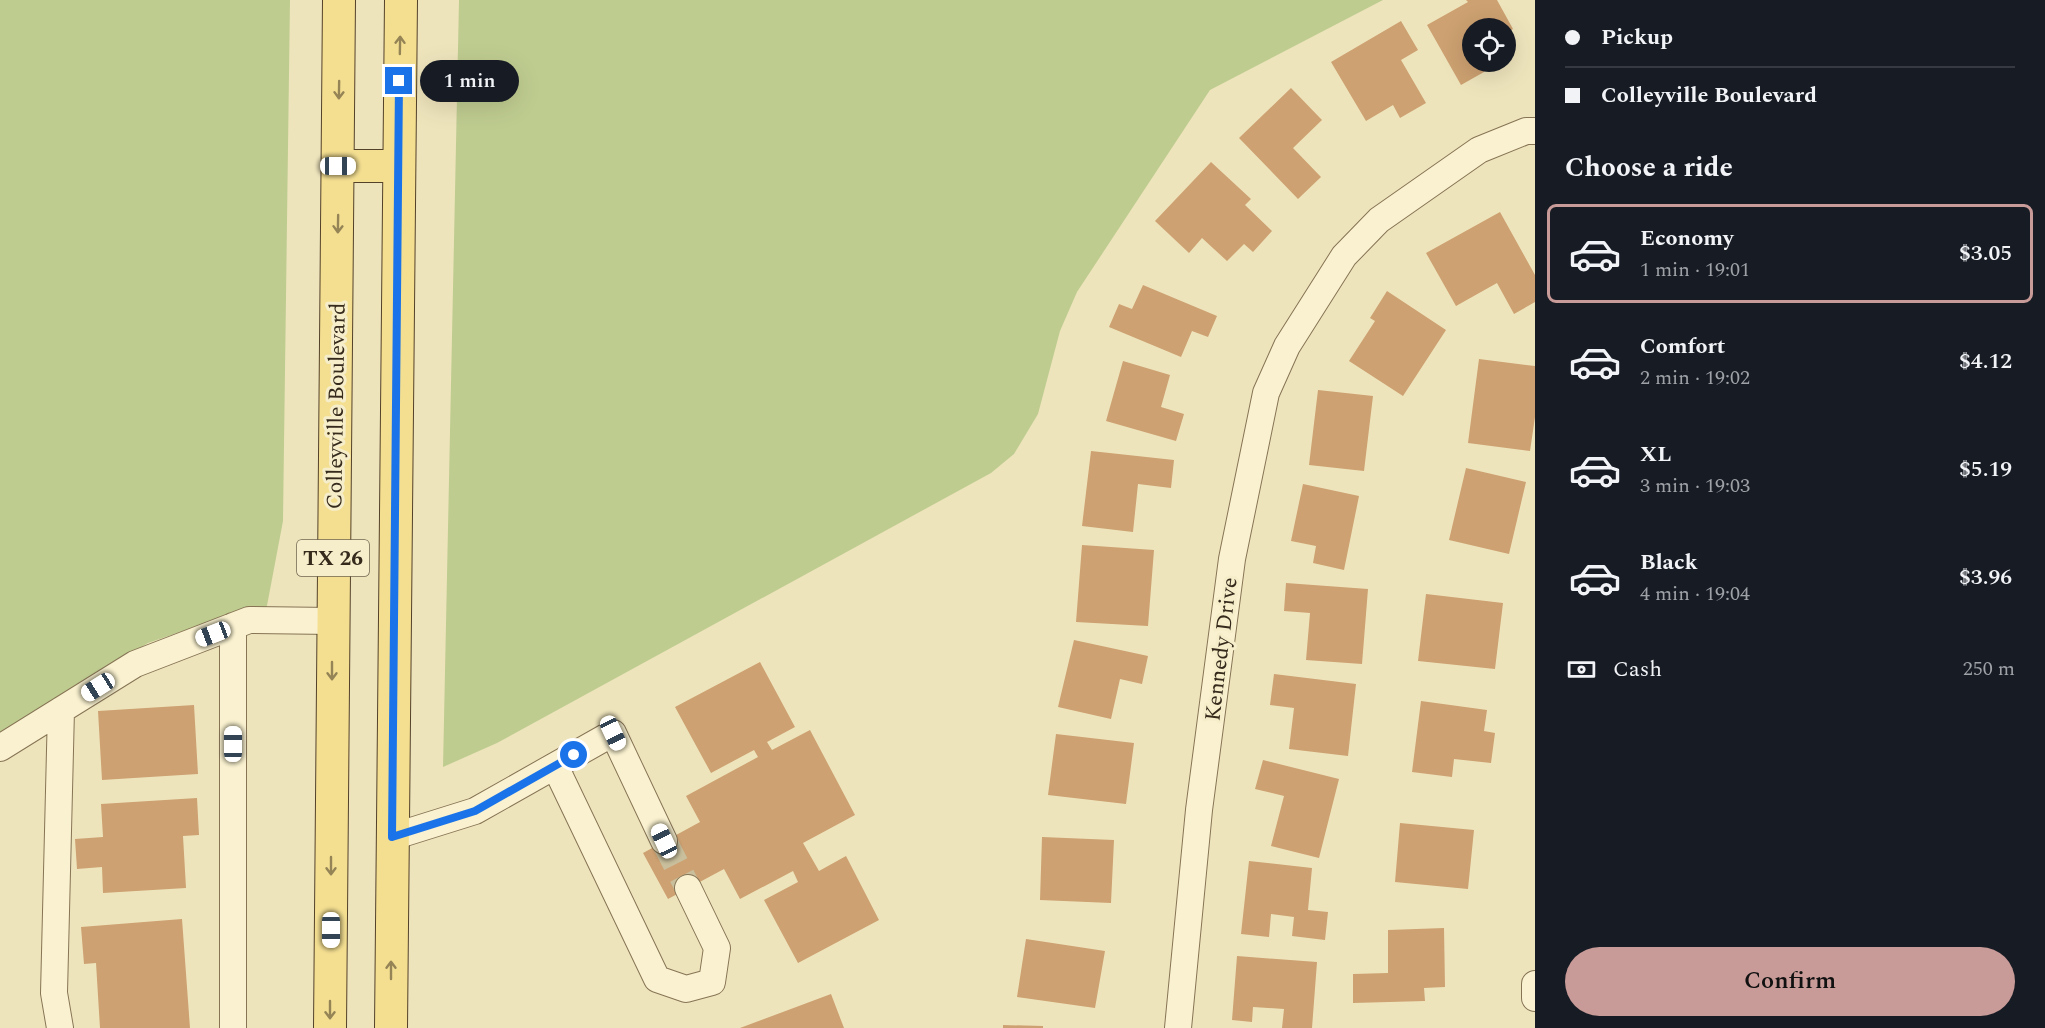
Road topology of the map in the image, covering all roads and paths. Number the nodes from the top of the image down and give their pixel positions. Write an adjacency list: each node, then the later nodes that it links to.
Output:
1 (339, 0): 4 (main road, Colleyville Boulevard / TX 26, one-way to 4)
2 (401, 0): 5 (main road, TX 26, one-way to 2)
3 (1535, 132): 20 (street, Kennedy Drive)
4 (338, 166): 5 (main road); 6 (main road, Colleyville Boulevard / TX 26, one-way to 6)
5 (397, 166): 11 (main road, TX 26)
6 (332, 621): 7 (street); 18 (main road, Colleyville Boulevard / TX 26, one-way to 18)
7 (233, 626): 8 (street); 17 (street)
8 (61, 710): 9 (street); 16 (street)
9 (0, 748)
10 (555, 766): 11 (street); 12 (street); 13 (street)
11 (392, 837): 19 (main road, TX 26, one-way to 11)
12 (664, 841)
13 (688, 888)
14 (1535, 984): 15 (street)
15 (1535, 998)
16 (60, 1028)
17 (233, 1028)
18 (330, 1028)
19 (391, 1028)
20 (1178, 1028)

